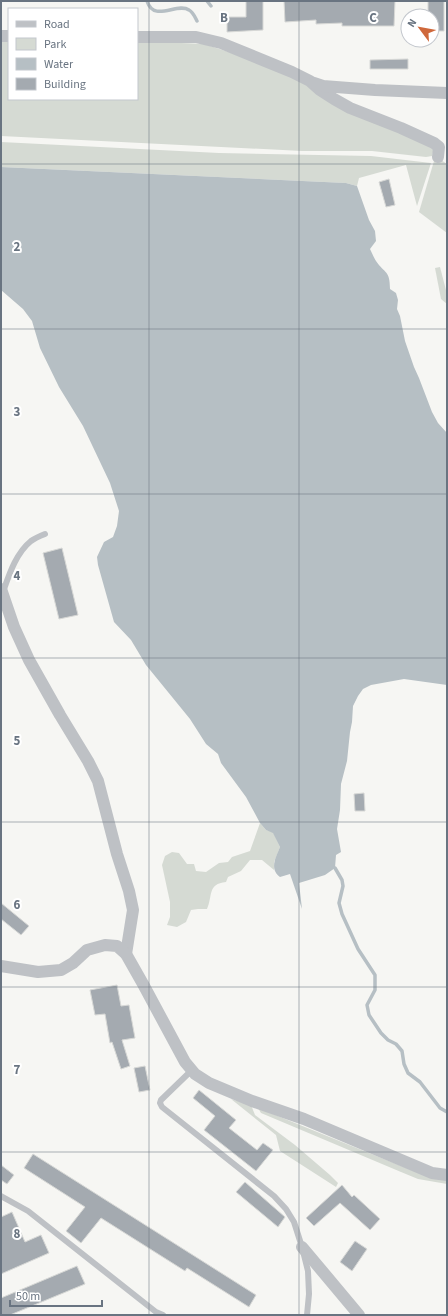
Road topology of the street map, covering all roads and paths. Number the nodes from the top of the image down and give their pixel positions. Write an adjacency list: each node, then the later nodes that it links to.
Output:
1 (138, 37): 2 (street)
2 (310, 81): 3 (street); 4 (street)
3 (447, 93)
4 (438, 156)
5 (45, 534): 6 (lane)
6 (2, 592): 7 (street)
7 (126, 954): 8 (street); 9 (street)
8 (1, 966)
9 (192, 1070): 10 (street); 12 (lane)
10 (447, 1175)
11 (1, 1196): 13 (lane)
12 (302, 1247): 14 (lane); 15 (street)
13 (163, 1315)
14 (307, 1315)
15 (359, 1315)

